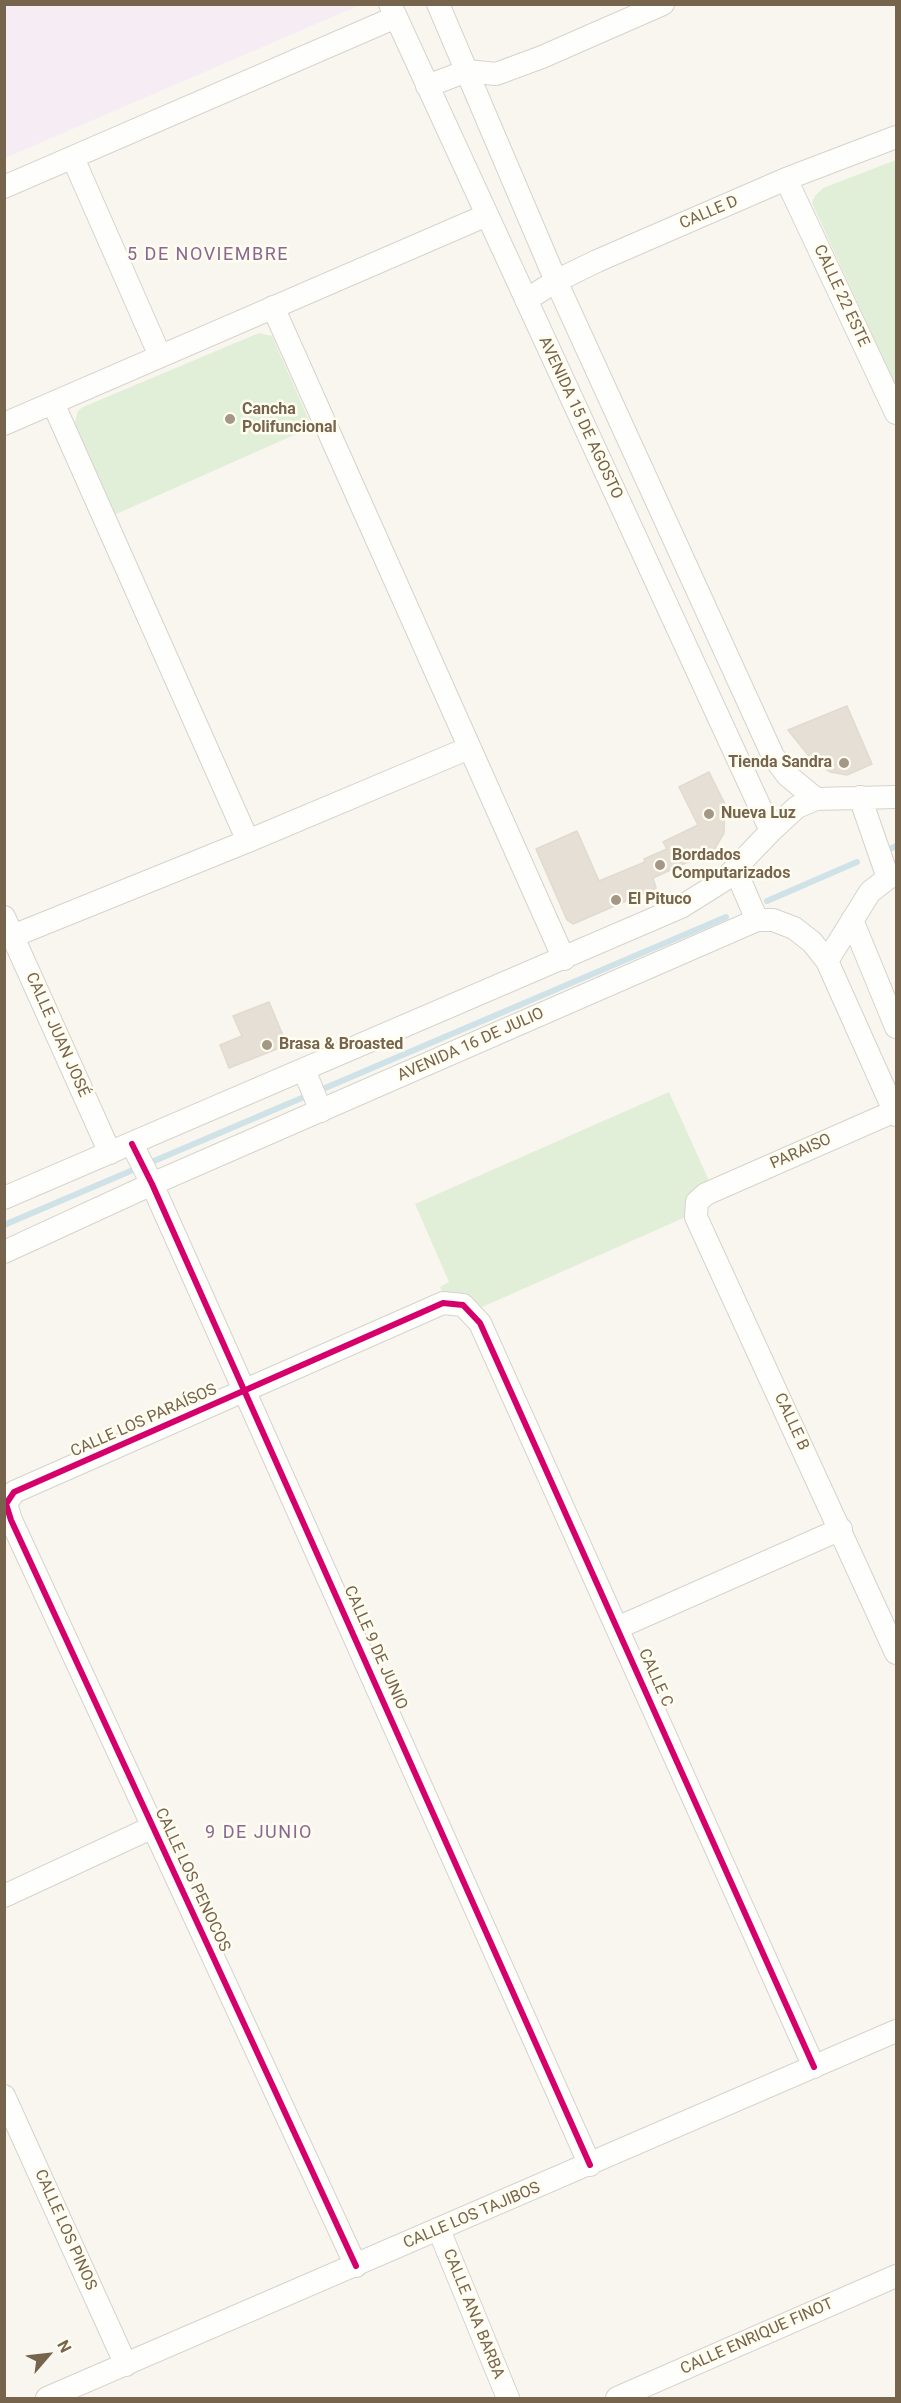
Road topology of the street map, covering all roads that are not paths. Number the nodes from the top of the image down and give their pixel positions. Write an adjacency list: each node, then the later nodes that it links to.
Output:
1 (438, 4): 4 (street)
2 (663, 4): 4 (street)
3 (393, 11): 5 (street, AVENIDA 15 DE AGOSTO); 7 (street)
4 (468, 71): 5 (street); 11 (street)
5 (427, 86): 10 (street, AVENIDA 15 DE AGOSTO)
6 (897, 137): 8 (street, CALLE D)
7 (73, 158): 9 (street); 14 (street)
8 (786, 179): 11 (street, CALLE D); 16 (street, CALLE 22 ESTE)
9 (4, 187)
10 (487, 214): 12 (street, AVENIDA 15 DE AGOSTO); 13 (street)
11 (556, 281): 12 (street, CALLE D); 21 (street)
12 (526, 300): 22 (street, AVENIDA 15 DE AGOSTO)
13 (273, 307): 14 (street); 18 (street)
14 (160, 357): 15 (street)
15 (53, 403): 17 (street); 23 (street)
16 (897, 413)
17 (4, 423)
18 (469, 748): 23 (street); 29 (street)
19 (860, 797): 20 (street, AVENIDA 16 DE JULIO); 21 (street, AVENIDA 16 DE JULIO); 25 (street)
20 (897, 797)
21 (816, 799): 22 (street, AVENIDA 16 DE JULIO)
22 (771, 831): 24 (street, AVENIDA 16 DE JULIO)
23 (248, 841): 28 (street)
24 (735, 869): 26 (street); 29 (street, AVENIDA 16 DE JULIO)
25 (889, 872): 27 (street)
26 (756, 919): 30 (street); 33 (street, AVENIDA 16 DE JULIO)
27 (852, 920): 30 (street); 31 (street)
28 (9, 927): 35 (street, CALLE JUAN JOSÉ)
29 (564, 958): 32 (street, AVENIDA 16 DE JULIO)
30 (827, 961): 34 (street)
31 (897, 1027)
32 (306, 1076): 33 (street); 36 (street, AVENIDA 16 DE JULIO)
33 (320, 1107): 36 (street, AVENIDA 16 DE JULIO)
34 (896, 1113): 37 (street, PARAISO)
35 (110, 1153): 36 (street, AVENIDA 16 DE JULIO); 38 (street, AVENIDA 16 DE JULIO)
36 (142, 1164): 39 (street, AVENIDA 16 DE JULIO); 41 (street, CALLE 9 DE JUNIO)
37 (706, 1194): 43 (street, CALLE B)
38 (4, 1198)
39 (4, 1252)
40 (463, 1305): 41 (street, CALLE LOS PARAÍSOS); 44 (street, CALLE C)
41 (244, 1391): 42 (street, CALLE LOS PARAÍSOS); 51 (street, CALLE 9 DE JUNIO)
42 (6, 1504): 46 (street, CALLE LOS PENOCOS)
43 (841, 1529): 44 (street); 45 (street, CALLE B)
44 (617, 1628): 49 (street, CALLE C)
45 (897, 1653)
46 (153, 1827): 47 (street); 53 (street, CALLE LOS PENOCOS)
47 (4, 1896)
48 (897, 2031): 49 (street, CALLE LOS TAJIBOS)
49 (814, 2067): 51 (street, CALLE LOS TAJIBOS)
50 (4, 2096): 55 (street, CALLE LOS PINOS)
51 (590, 2165): 52 (street, CALLE LOS TAJIBOS)
52 (439, 2230): 53 (street, CALLE LOS TAJIBOS); 57 (street, CALLE ANA BARBA)
53 (356, 2266): 55 (street, CALLE LOS TAJIBOS)
54 (897, 2276): 58 (street, CALLE ENRIQUE FINOT)
55 (126, 2365): 56 (street, CALLE LOS TAJIBOS)
56 (47, 2398)
57 (508, 2398)
58 (617, 2398)

